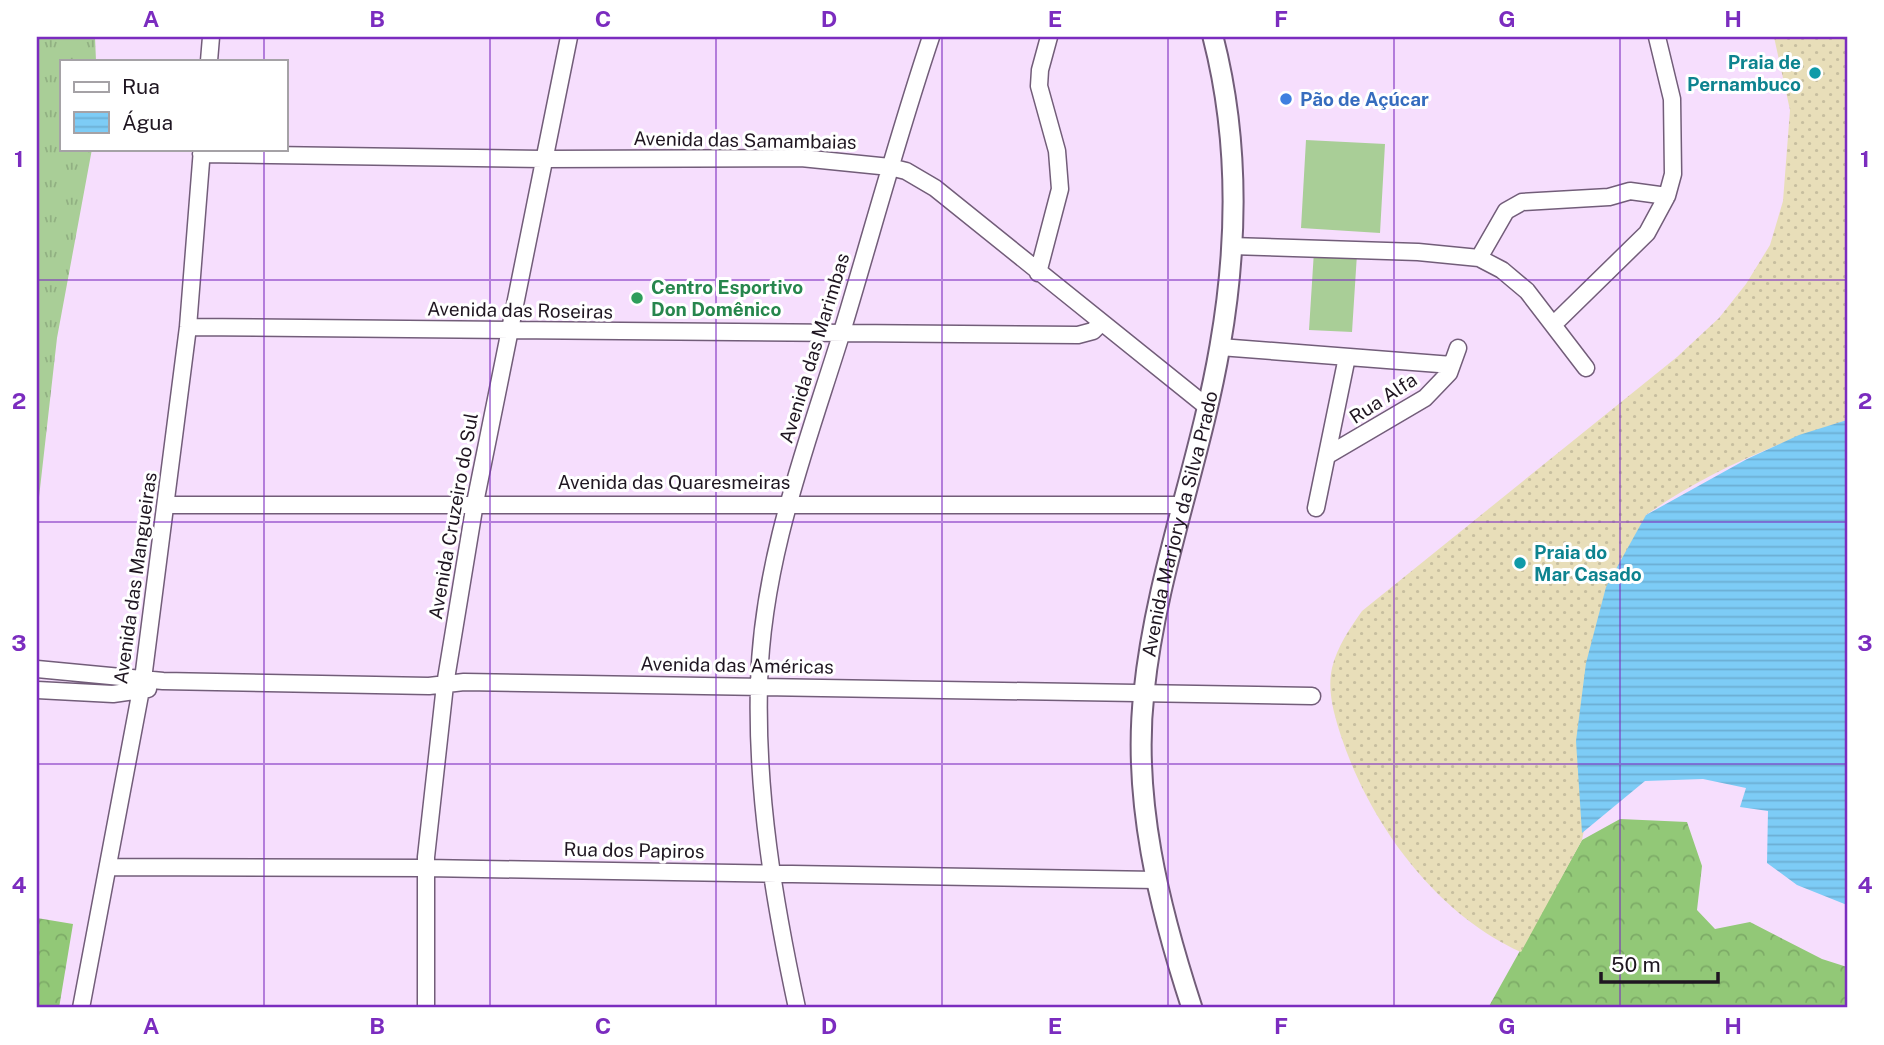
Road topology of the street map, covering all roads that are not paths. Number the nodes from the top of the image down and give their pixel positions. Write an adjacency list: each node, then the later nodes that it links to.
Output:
1 (211, 37): 7 (street)
2 (569, 37): 9 (street, Avenida Cruzeiro do Sul)
3 (931, 37): 10 (street, Avenida das Marimbas)
4 (1049, 37): 14 (street)
5 (1213, 37): 12 (main road, Avenida Marjory da Silva Prado)
6 (1657, 37): 11 (street)
7 (209, 60)
8 (201, 151): 9 (street, Avenida das Samambaias); 17 (street, Avenida das Mangueiras)
9 (543, 159): 10 (street, Avenida das Samambaias); 18 (street, Avenida Cruzeiro do Sul)
10 (890, 167): 14 (street, Avenida das Samambaias); 19 (street, Avenida das Marimbas)
11 (1667, 196): 13 (street); 16 (street)
12 (1231, 246): 13 (street); 20 (main road, Avenida Marjory da Silva Prado)
13 (1479, 258): 16 (street)
14 (1038, 273): 15 (street, Avenida das Samambaias)
15 (1101, 323): 19 (street, Avenida das Roseiras); 25 (street, Avenida das Samambaias)
16 (1554, 324): 24 (street)
17 (188, 327): 18 (street, Avenida das Roseiras); 29 (street, Avenida das Mangueiras)
18 (508, 330): 19 (street, Avenida das Roseiras); 27 (street, Avenida Cruzeiro do Sul)
19 (841, 335): 28 (street, Avenida das Marimbas)
20 (1220, 347): 22 (street, Rua Alfa); 25 (main road, Avenida Marjory da Silva Prado)
21 (1458, 348): 23 (street, Rua Alfa)
22 (1347, 357): 23 (street, Rua Alfa); 26 (street, Rua Alfa)
23 (1452, 365): 26 (street, Rua Alfa)
24 (1586, 368)
25 (1206, 406): 30 (main road, Avenida Marjory da Silva Prado)
26 (1328, 455): 31 (street, Rua Alfa)
27 (475, 503): 28 (street, Avenida das Quaresmeiras); 29 (street, Avenida das Quaresmeiras); 34 (street, Avenida Cruzeiro do Sul)
28 (787, 503): 30 (street, Avenida das Quaresmeiras); 35 (street, Avenida das Marimbas)
29 (167, 505): 36 (street, Avenida das Mangueiras)
30 (1182, 505): 39 (main road, Avenida Marjory da Silva Prado)
31 (1316, 508)
32 (37, 669): 33 (street)
33 (57, 671): 36 (street); 38 (street)
34 (445, 685): 35 (street, Avenida das Américas); 36 (street, Avenida das Américas); 42 (street, Avenida Cruzeiro do Sul)
35 (758, 685): 39 (street, Avenida das Américas); 43 (street, Avenida das Marimbas)
36 (142, 686): 38 (street, Avenida das Américas); 41 (street, Avenida das Mangueiras)
37 (37, 690): 38 (street, Avenida das Américas)
38 (54, 691)
39 (1143, 694): 40 (street, Avenida das Américas); 44 (main road, Avenida Marjory da Silva Prado)
40 (1312, 696)
41 (109, 867): 42 (street, Rua dos Papiros); 45 (street, Avenida das Mangueiras)
42 (426, 868): 43 (street, Rua dos Papiros); 46 (street, Avenida Cruzeiro do Sul)
43 (769, 873): 44 (street, Rua dos Papiros); 47 (street, Avenida das Marimbas)
44 (1157, 880): 48 (main road, Avenida Marjory da Silva Prado)
45 (81, 1008)
46 (426, 1008)
47 (797, 1008)
48 (1192, 1008)

